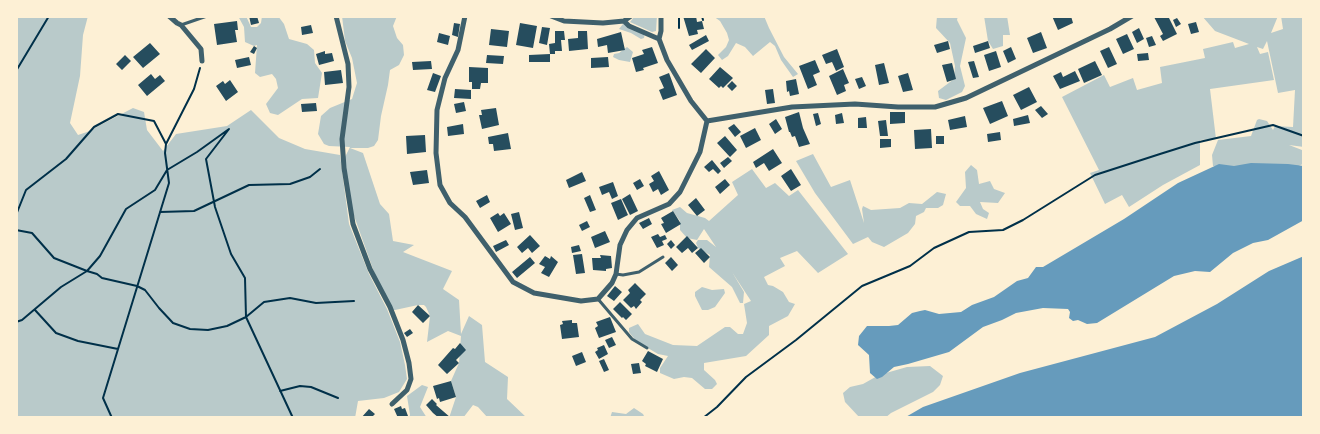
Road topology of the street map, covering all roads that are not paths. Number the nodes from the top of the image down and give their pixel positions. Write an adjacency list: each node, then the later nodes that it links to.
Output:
1 (169, 16): 10 (street)
2 (207, 16): 10 (lane)
3 (336, 16): 18 (street)
4 (465, 16): 16 (street)
5 (550, 16): 9 (street)
6 (631, 16): 9 (street)
7 (661, 16): 11 (street)
8 (1132, 16): 13 (street)
9 (624, 21): 11 (street)
10 (181, 25): 12 (street)
11 (659, 39): 13 (street)
12 (202, 61)
13 (707, 121): 15 (street)
14 (663, 256): 15 (lane)
15 (616, 274): 16 (street)
16 (598, 299): 17 (lane)
17 (647, 348)
18 (392, 404)

